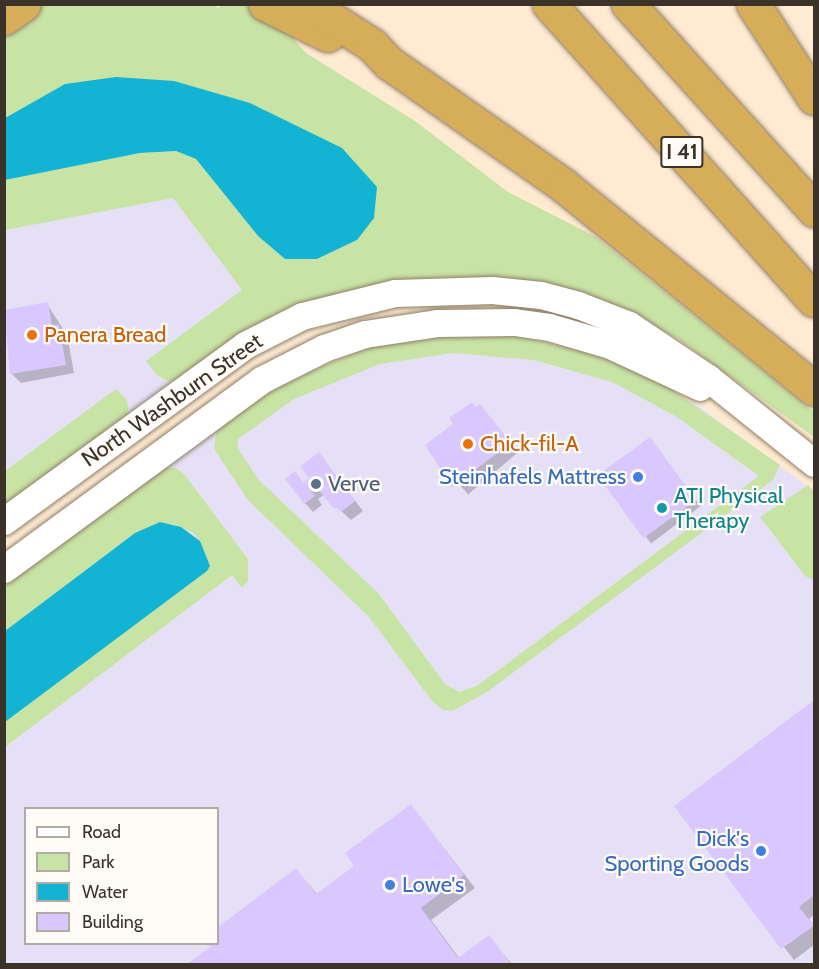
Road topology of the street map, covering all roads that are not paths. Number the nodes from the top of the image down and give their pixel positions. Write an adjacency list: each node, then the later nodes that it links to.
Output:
1 (24, 4): 7 (highway)
2 (265, 4): 8 (highway)
3 (308, 4): 8 (highway)
4 (549, 4): 11 (highway, I 41)
5 (628, 4): 10 (highway, I 41)
6 (753, 4): 9 (highway)
7 (4, 18)
8 (389, 63): 12 (highway)
9 (814, 98)
10 (814, 210)
11 (814, 300)
12 (814, 388)
13 (749, 412): 14 (street, North Washburn Street); 15 (street, North Washburn Street); 16 (street, North Washburn Street)
14 (814, 463)
15 (4, 520)
16 (4, 570)

